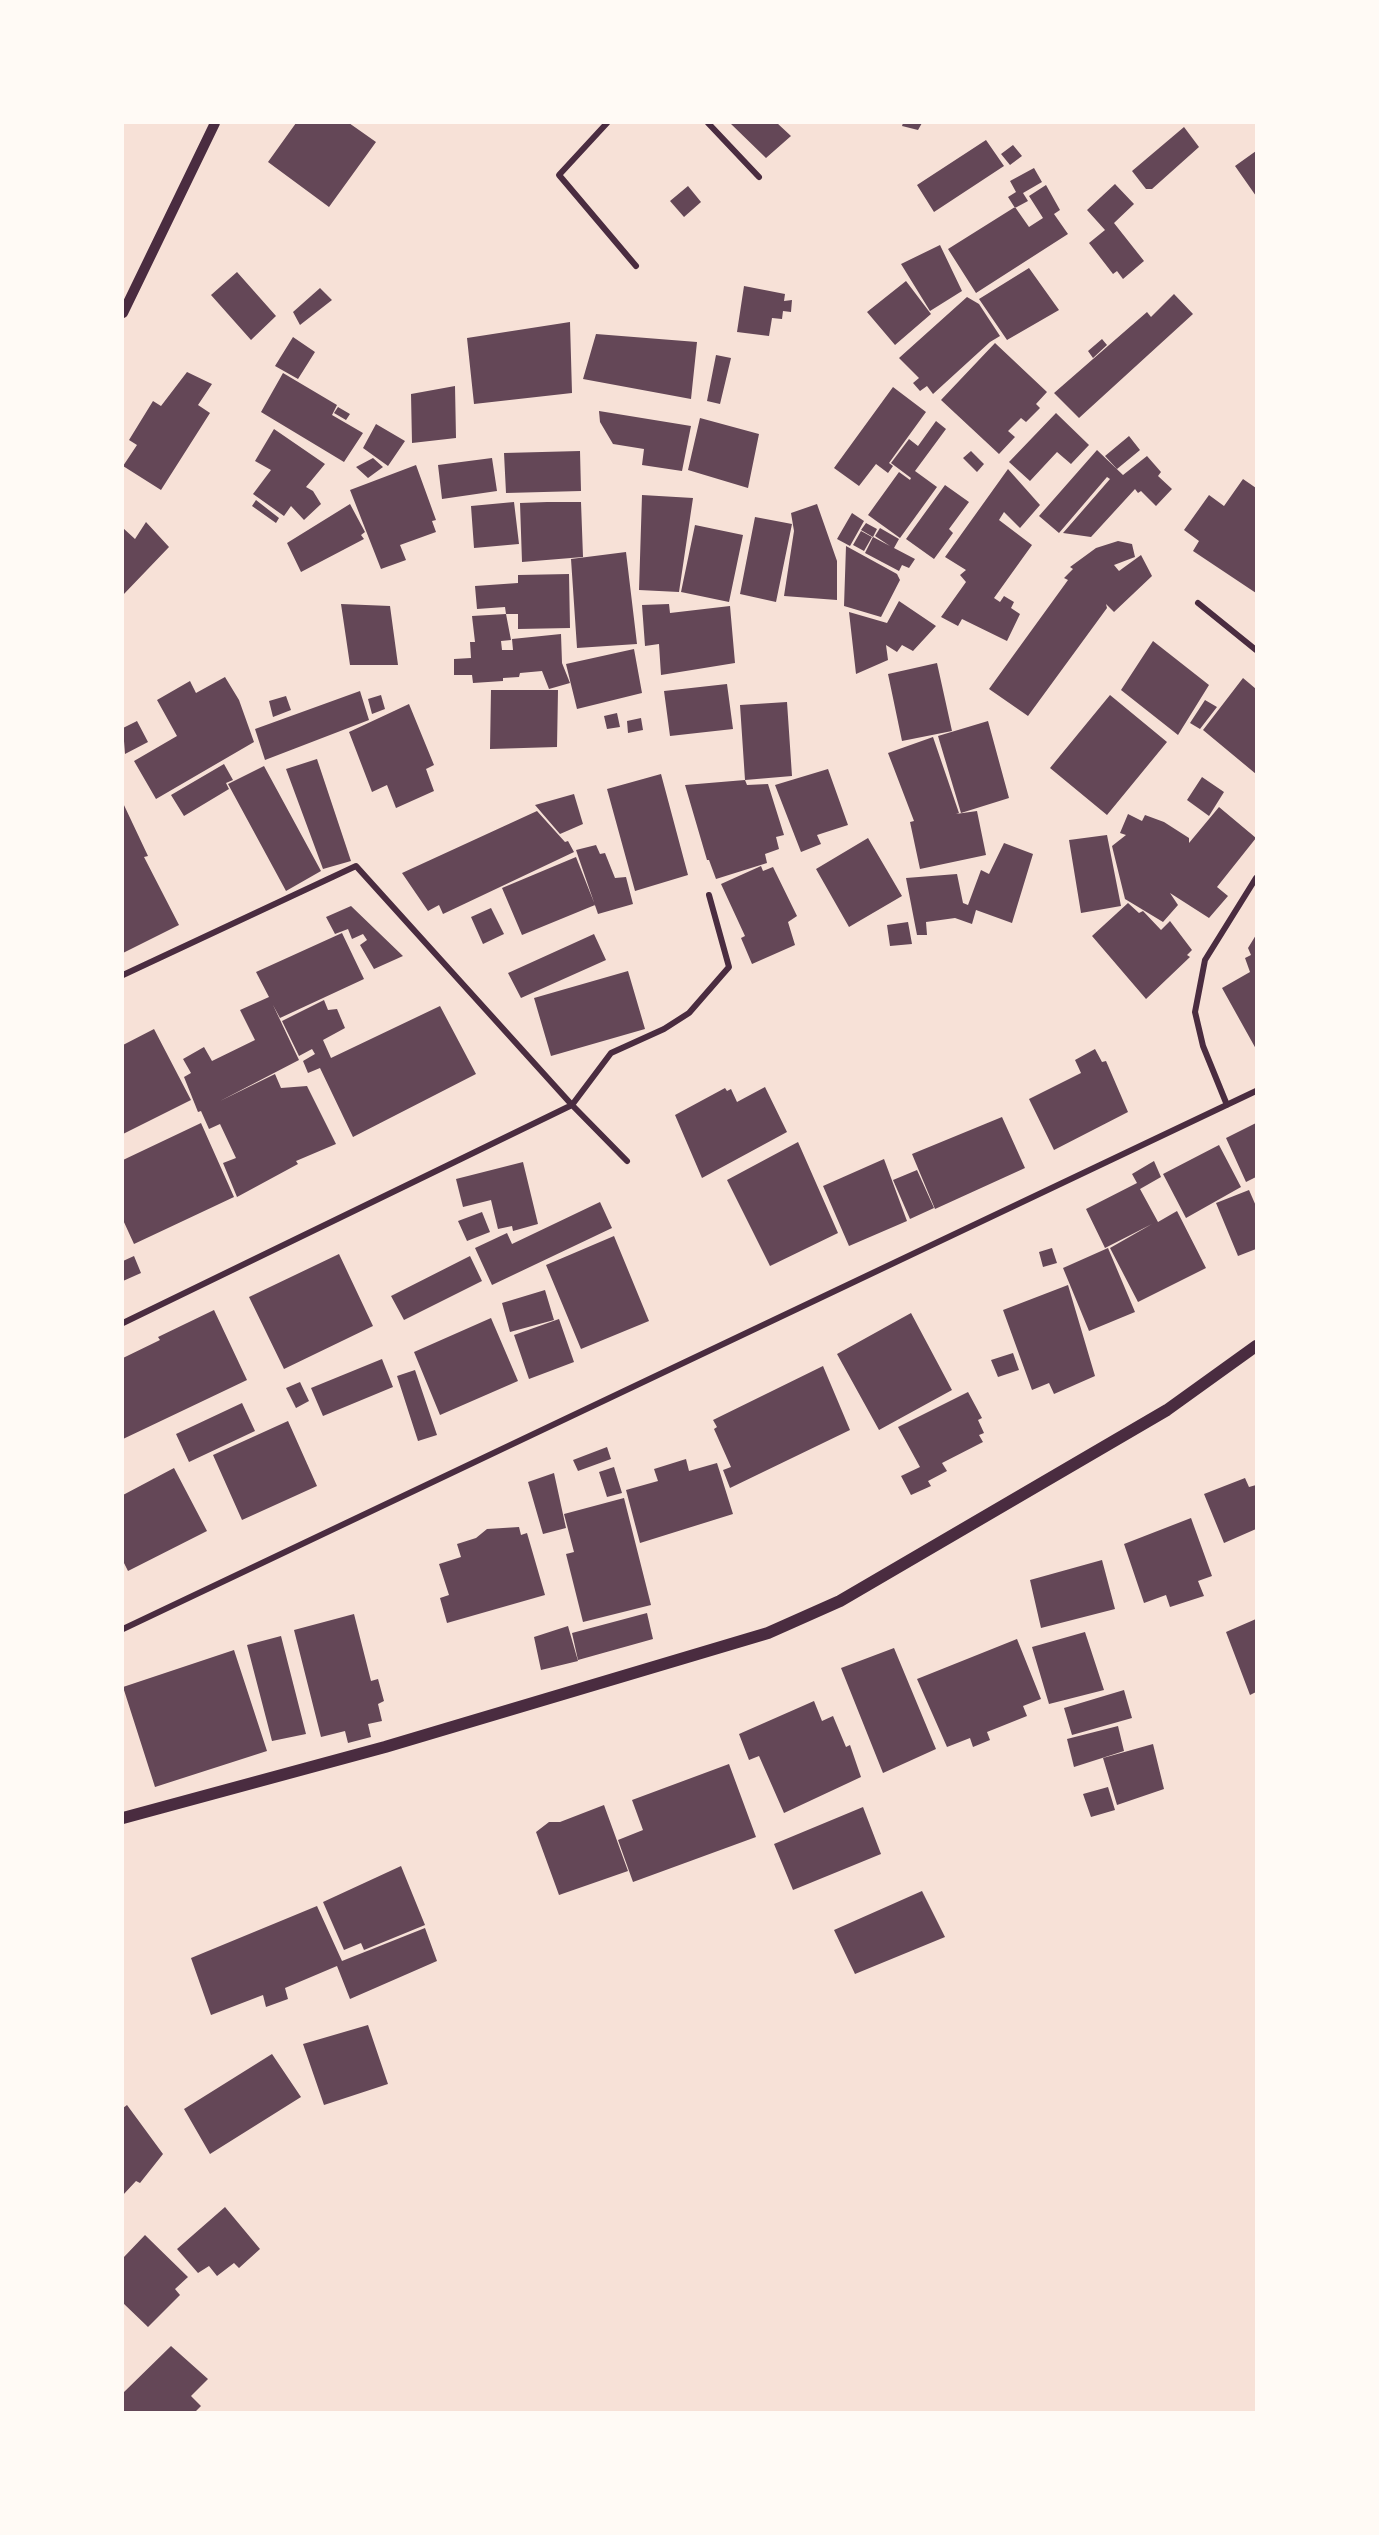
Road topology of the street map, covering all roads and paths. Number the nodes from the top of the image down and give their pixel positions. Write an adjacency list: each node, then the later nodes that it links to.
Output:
1 (215, 123): 6 (street)
2 (607, 123): 5 (street)
3 (708, 123): 4 (street)
4 (759, 177)
5 (636, 266)
6 (123, 313)
7 (1198, 603): 8 (street)
8 (1256, 650)
9 (1256, 878): 14 (street)
10 (709, 895): 13 (street)
11 (123, 975): 13 (street)
12 (1256, 1091): 14 (street)
13 (573, 1105): 15 (street); 16 (street)
14 (1227, 1105): 18 (street)
15 (627, 1161)
16 (123, 1323)
17 (1256, 1346): 19 (main road)
18 (123, 1629)
19 (123, 1818)

